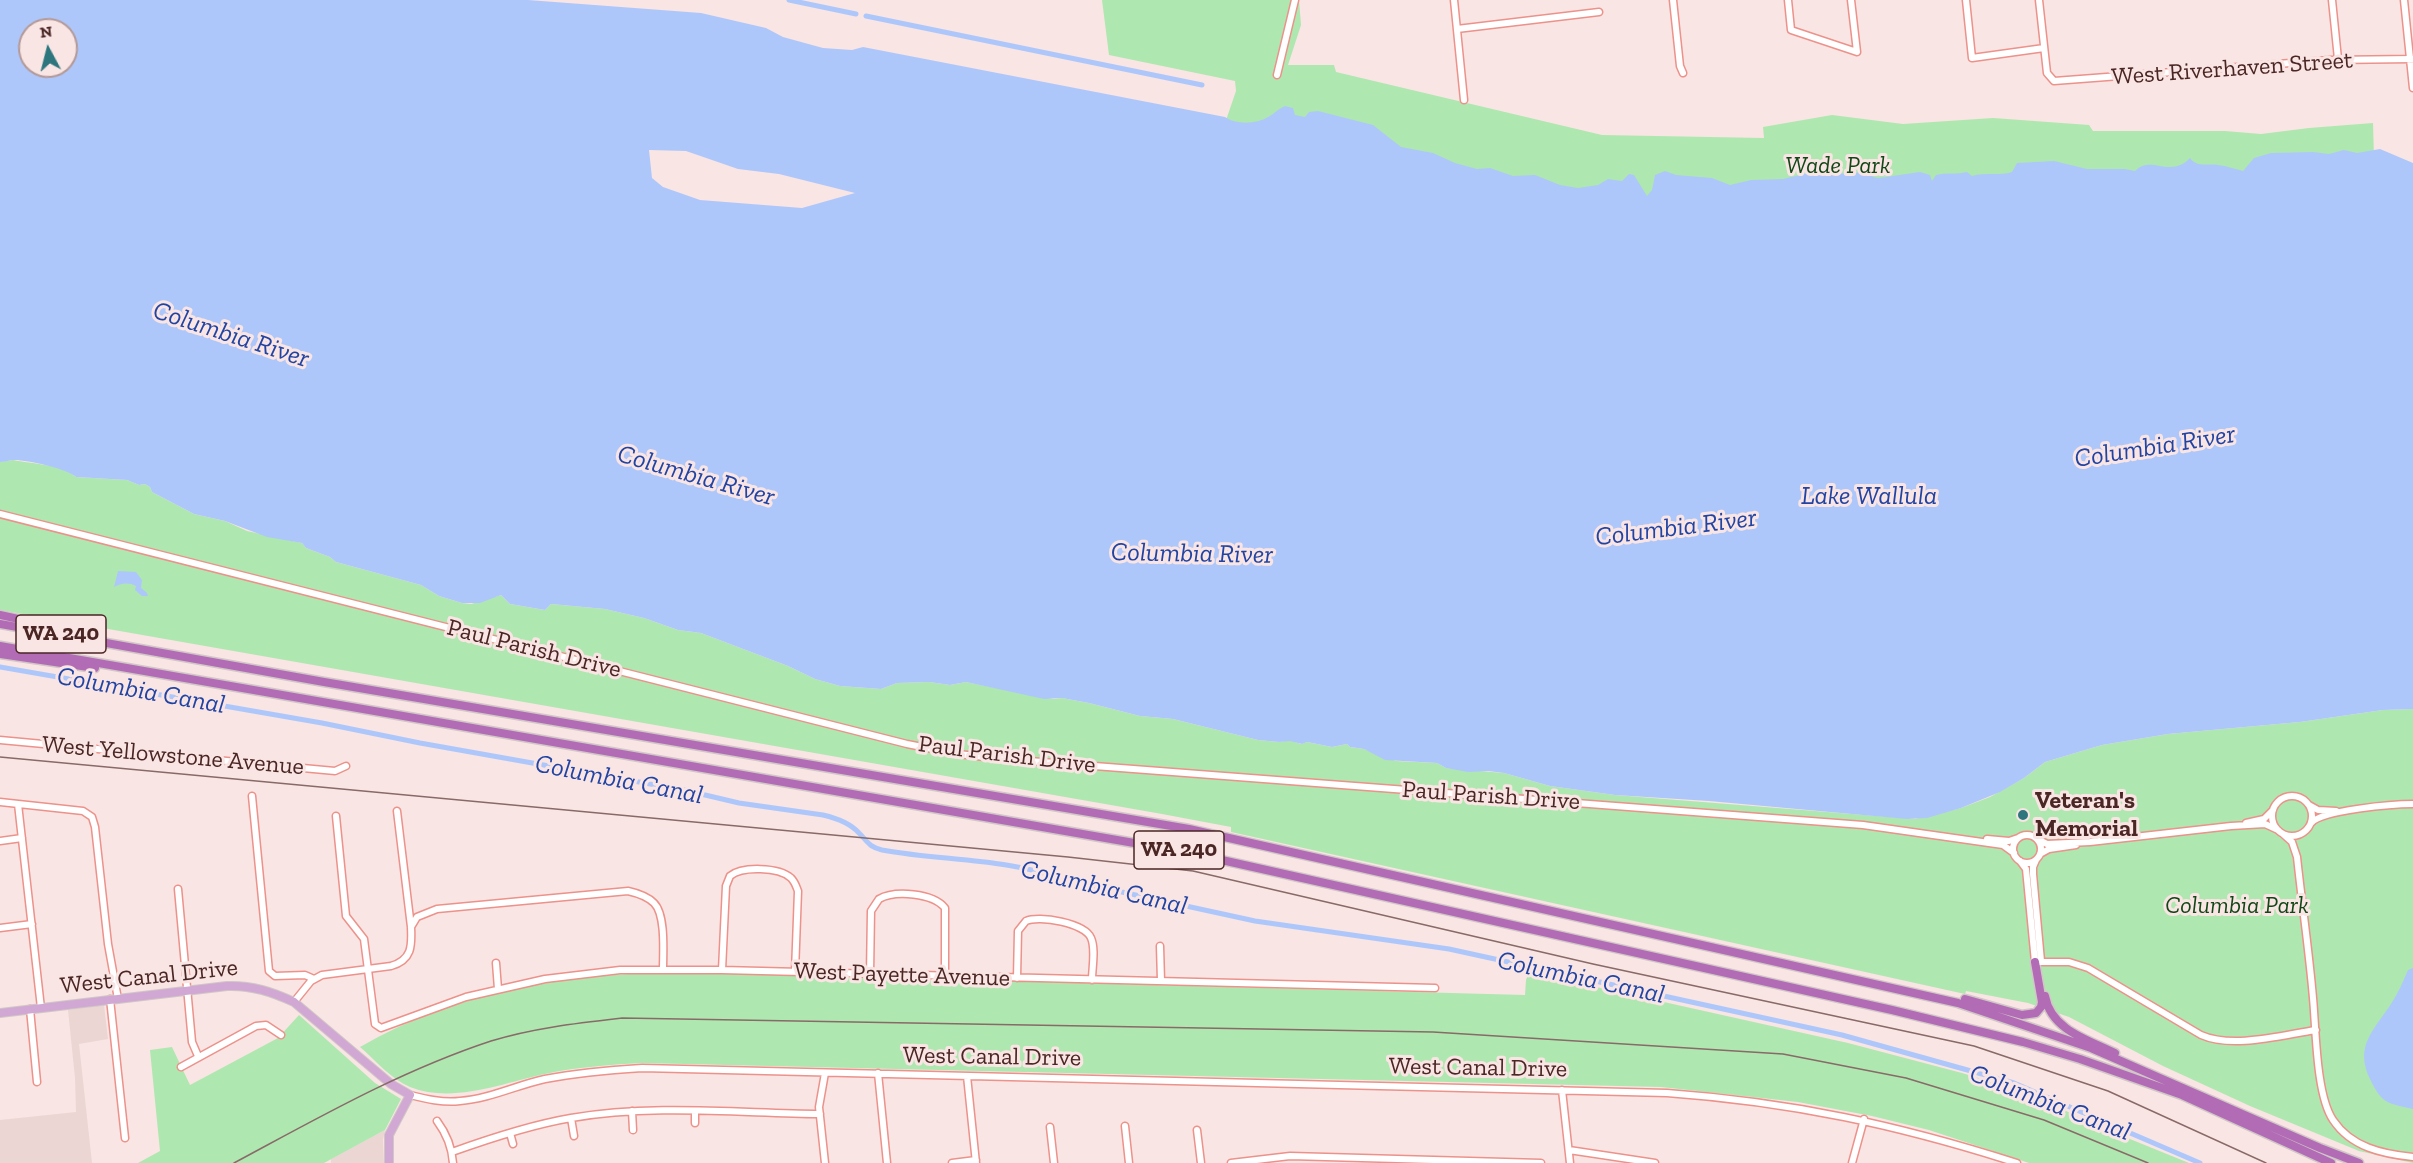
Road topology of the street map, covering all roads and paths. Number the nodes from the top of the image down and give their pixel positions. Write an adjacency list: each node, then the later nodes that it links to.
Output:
1 (1295, 0): 16 (street)
2 (1454, 0): 11 (street)
3 (1673, 0): 15 (street)
4 (1788, 0): 5 (street)
5 (1851, 0)
6 (1966, 0): 12 (street)
7 (2039, 0): 12 (street)
8 (2332, 0): 13 (street)
9 (2404, 0): 14 (street)
10 (1599, 12): 11 (street)
11 (1457, 29): 18 (street)
12 (2044, 48): 13 (street, West Riverhaven Street)
13 (2338, 59): 14 (street, West Riverhaven Street)
14 (2411, 59): 17 (street)
15 (1683, 73)
16 (1277, 75)
17 (2413, 88)
18 (1464, 100)
19 (0, 514): 44 (street, Paul Parish Drive)
20 (0, 615): 22 (highway)
21 (0, 624): 22 (highway, WA 240)
22 (122, 645): 62 (highway, WA 240)
23 (0, 646): 25 (highway, WA 240)
24 (0, 654): 25 (highway)
25 (137, 669): 128 (highway, WA 240)
26 (0, 740): 27 (street, West Yellowstone Avenue)
27 (346, 766)
28 (252, 796): 66 (street)
29 (0, 802): 30 (street)
30 (18, 804): 42 (street); 72 (street)
31 (2308, 804): 33 (street); 35 (street); 37 (street)
32 (2413, 804): 35 (street)
33 (2274, 809): 38 (street); 39 (street)
34 (398, 811): 53 (street)
35 (2349, 811): 37 (street)
36 (336, 816): 58 (street)
37 (2311, 824): 40 (street)
38 (2231, 826): 39 (street); 46 (street)
39 (2281, 832): 40 (street); 49 (street)
40 (2304, 832): 49 (street)
41 (2021, 837): 43 (street); 44 (street, Paul Parish Drive); 47 (street)
42 (22, 838): 45 (street); 52 (street)
43 (2037, 839): 46 (street); 48 (street)
44 (1968, 840): 47 (street, Paul Parish Drive)
45 (0, 841)
46 (2090, 842): 48 (street)
47 (2014, 853): 50 (street)
48 (2038, 857): 50 (street); 56 (street)
49 (2297, 857): 77 (street)
50 (2020, 861): 56 (street)
51 (178, 890): 71 (street)
52 (32, 924): 54 (street); 74 (street)
53 (411, 927): 58 (street); 59 (street)
54 (0, 928)
55 (1161, 946): 68 (street)
56 (2038, 961): 62 (highway); 77 (street); 84 (highway)
57 (496, 963): 69 (street)
58 (368, 969): 66 (street); 69 (street, West Payette Avenue)
59 (663, 969): 60 (street, West Payette Avenue); 69 (street, West Payette Avenue)
60 (722, 970): 61 (street, West Payette Avenue); 61 (street)
61 (795, 972): 63 (street, West Payette Avenue)
62 (1823, 972): 84 (highway, WA 240)
63 (870, 974): 64 (street, West Payette Avenue); 64 (street)
64 (945, 977): 65 (street, West Payette Avenue)
65 (1017, 978): 67 (street, West Payette Avenue); 67 (street)
66 (314, 979): 73 (street)
67 (1092, 980): 68 (street, West Payette Avenue)
68 (1161, 981): 70 (street, West Payette Avenue)
69 (498, 988)
70 (1435, 988)
71 (189, 990): 72 (main road, West Canal Drive); 73 (main road, West Canal Drive); 79 (street)
72 (114, 999): 74 (main road, West Canal Drive); 103 (street)
73 (294, 1002): 87 (main road, West Canal Drive)
74 (41, 1008): 75 (main road, West Canal Drive)
75 (30, 1009): 76 (main road, West Canal Drive); 85 (street)
76 (0, 1013)
77 (2316, 1030): 108 (street)
78 (278, 1031): 79 (street)
79 (198, 1056): 80 (street)
80 (181, 1066)
81 (825, 1072): 82 (street, West Canal Drive); 87 (street, West Canal Drive); 91 (street)
82 (878, 1073): 83 (street, West Canal Drive); 117 (street)
83 (967, 1076): 86 (street, West Canal Drive); 112 (street)
84 (2169, 1081): 105 (highway, WA 240)
85 (38, 1082)
86 (1562, 1090): 93 (street, West Canal Drive); 106 (street)
87 (410, 1095): 114 (main road)
88 (632, 1112): 89 (street); 92 (street); 99 (street)
89 (695, 1112): 90 (street); 96 (street)
90 (757, 1113): 91 (street); 95 (street)
91 (820, 1114): 116 (street)
92 (571, 1118): 101 (street); 102 (street)
93 (1864, 1119): 126 (street); 127 (street, West Canal Drive)
94 (437, 1121): 107 (street)
95 (757, 1121)
96 (695, 1123)
97 (1125, 1126): 120 (street)
98 (1050, 1127): 119 (street)
99 (633, 1130)
100 (1197, 1130): 121 (street)
101 (510, 1132): 104 (street); 107 (street)
102 (574, 1136)
103 (125, 1138)
104 (513, 1144)
105 (2320, 1148): 129 (highway); 130 (highway, WA 240)
106 (1569, 1150): 124 (street); 125 (street)
107 (452, 1152): 115 (street)
108 (2413, 1157)
109 (1282, 1160): 110 (street); 122 (street)
110 (1354, 1160): 111 (street)
111 (1425, 1161): 113 (street)
112 (976, 1162): 118 (street)
113 (1497, 1162): 123 (street)
114 (390, 1163)
115 (453, 1163)
116 (825, 1163)
117 (887, 1163)
118 (952, 1163)
119 (1054, 1163)
120 (1130, 1163)
121 (1201, 1163)
122 (1231, 1163)
123 (1541, 1163)
124 (1570, 1163)
125 (1655, 1163)
126 (1852, 1163)
127 (2017, 1163)
128 (2331, 1163)
129 (2350, 1163)
130 (2359, 1163)

